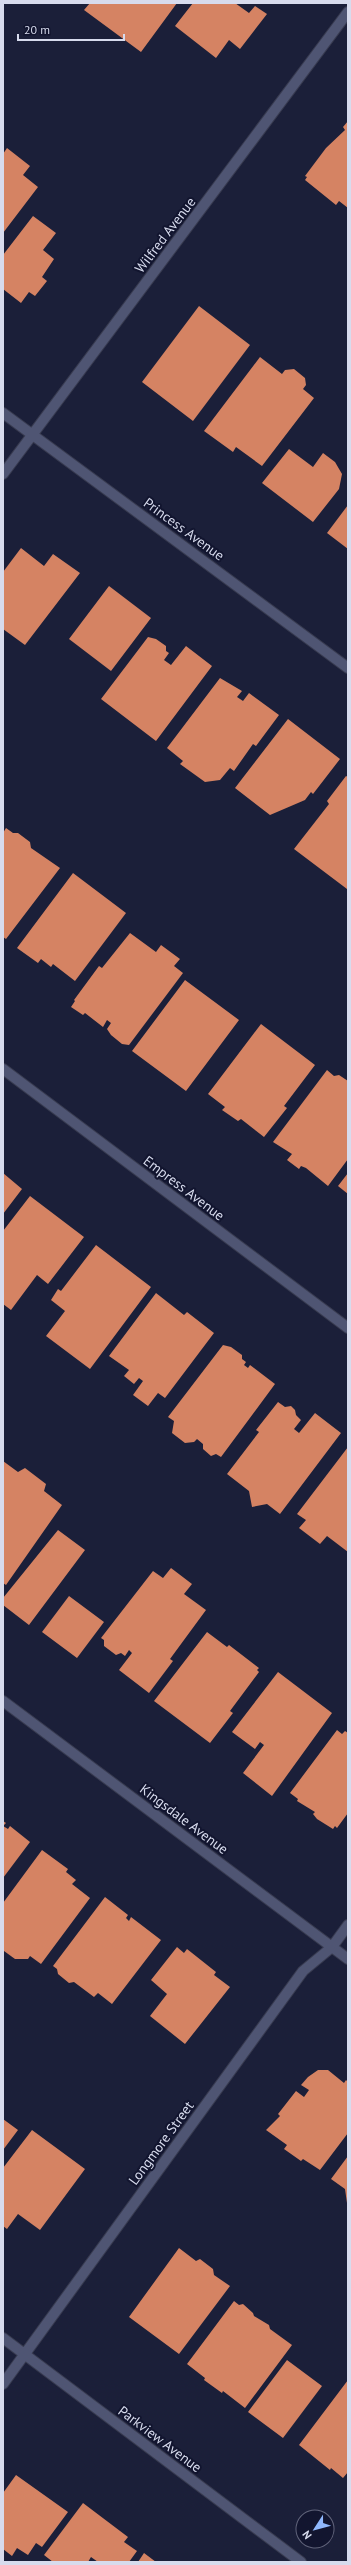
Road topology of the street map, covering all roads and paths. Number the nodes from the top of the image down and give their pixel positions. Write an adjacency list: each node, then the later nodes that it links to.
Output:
1 (348, 12): 3 (street, Wilfred Avenue)
2 (3, 412): 3 (street, Princess Avenue)
3 (33, 434): 4 (street, Wilfred Avenue); 5 (street, Princess Avenue)
4 (3, 474)
5 (348, 668)
6 (3, 1069): 7 (street, Empress Avenue)
7 (348, 1328)
8 (3, 1701): 10 (street, Kingsdale Avenue)
9 (348, 1925): 10 (street, Longmore Street)
10 (332, 1947): 11 (street, Kingsdale Avenue); 13 (street, Longmore Street)
11 (348, 1959)
12 (3, 2338): 13 (street, Parkview Avenue)
13 (25, 2355): 14 (street, Longmore Street); 15 (street, Parkview Avenue)
14 (3, 2384)
15 (301, 2562)

